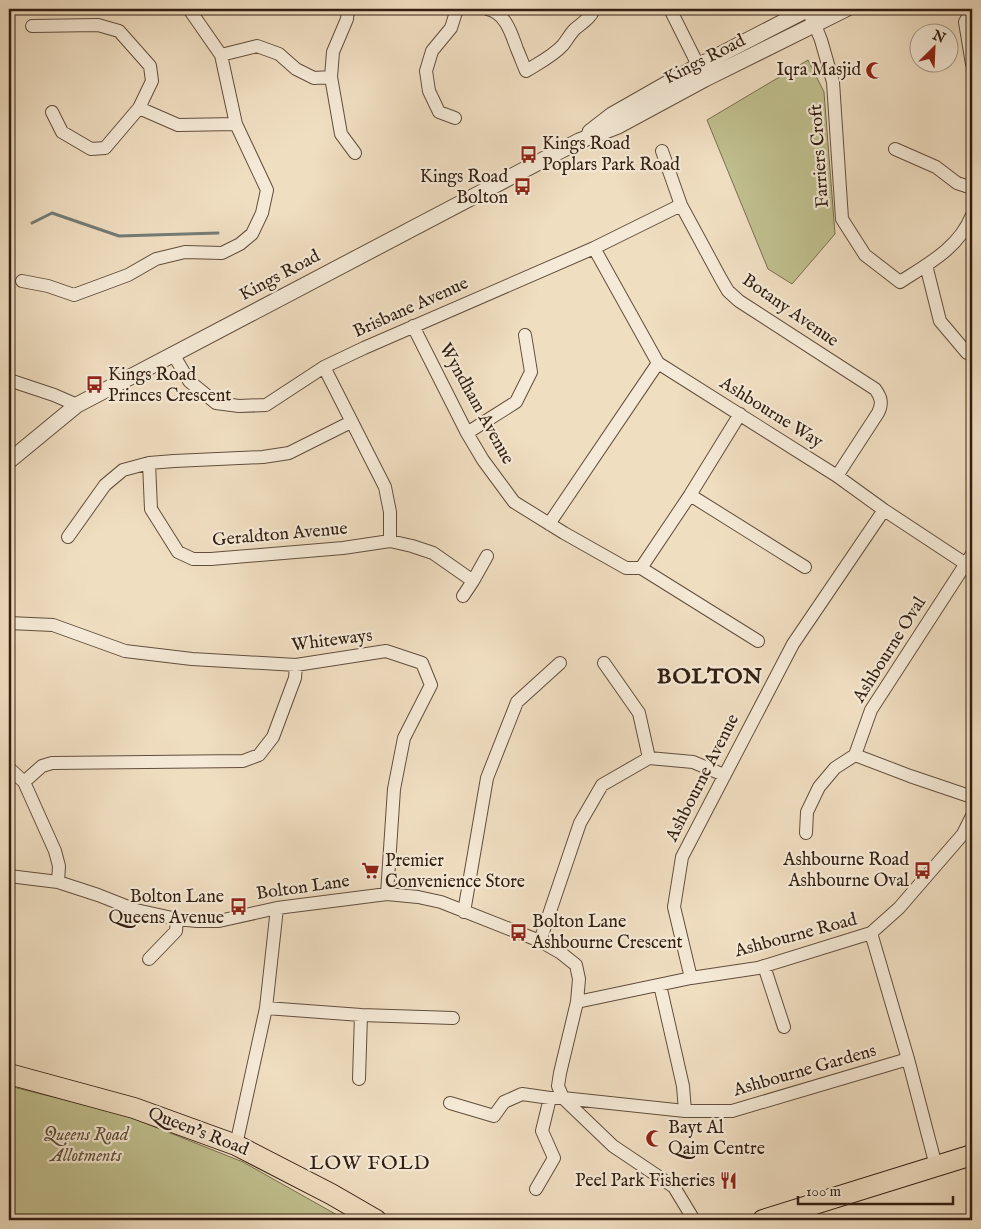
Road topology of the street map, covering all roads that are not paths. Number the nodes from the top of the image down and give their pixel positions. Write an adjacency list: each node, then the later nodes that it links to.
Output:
1 (189, 9): 12 (street)
2 (348, 9): 15 (street)
3 (457, 9): 19 (street)
4 (488, 9): 5 (street)
5 (594, 9)
6 (670, 9): 14 (street)
7 (807, 9): 10 (street); 14 (street, Kings Road)
8 (846, 9): 10 (street, Kings Road)
9 (972, 10): 13 (street)
10 (815, 25): 16 (street, Kings Road); 29 (street, Farriers Croft)
11 (32, 26): 17 (street)
12 (220, 55): 15 (street); 20 (street)
13 (972, 64)
14 (698, 66): 16 (street); 21 (street, Kings Road)
15 (331, 77): 24 (street)
16 (705, 79): 21 (street, Kings Road)
17 (139, 108): 18 (street); 20 (street)
18 (52, 112)
19 (454, 118)
20 (236, 124): 30 (street)
21 (580, 141): 34 (street, Kings Road)
22 (895, 149): 25 (street)
23 (662, 151): 26 (street, Botany Avenue)
24 (355, 153)
25 (972, 188)
26 (681, 205): 28 (street, Brisbane Avenue); 44 (street, Botany Avenue)
27 (971, 222): 29 (street, Farriers Croft)
28 (594, 248): 31 (street, Brisbane Avenue); 35 (street, Ashbourne Way)
29 (926, 265): 32 (street)
30 (22, 281)
31 (413, 326): 36 (street, Brisbane Avenue); 41 (street, Wyndham Avenue)
32 (968, 332)
33 (525, 335): 41 (street)
34 (173, 354): 36 (street, Brisbane Avenue); 38 (street, Kings Road)
35 (658, 363): 39 (street, Ashbourne Way); 47 (street)
36 (324, 367): 40 (street)
37 (9, 380): 38 (street)
38 (77, 405): 42 (street, Kings Road)
39 (740, 414): 44 (street, Ashbourne Way); 45 (street)
40 (351, 422): 43 (street); 49 (street)
41 (467, 432): 47 (street, Wyndham Avenue)
42 (9, 461)
43 (149, 463): 48 (street); 49 (street, Geraldton Avenue)
44 (836, 476): 46 (street, Ashbourne Way)
45 (690, 494): 52 (street); 53 (street)
46 (884, 510): 51 (street, Ashbourne Way); 64 (street, Ashbourne Avenue)
47 (549, 524): 53 (street, Wyndham Avenue)
48 (68, 537)
49 (390, 541): 54 (street, Geraldton Avenue)
50 (487, 556): 54 (street)
51 (970, 562): 61 (street, Ashbourne Oval)
52 (805, 567)
53 (641, 568): 57 (street)
54 (473, 581): 55 (street)
55 (463, 596)
56 (9, 623): 60 (street, Whiteways)
57 (758, 641)
58 (604, 663): 62 (street)
59 (560, 664): 73 (street)
60 (296, 665): 65 (street); 71 (street, Whiteways)
61 (855, 755): 66 (street); 68 (street)
62 (649, 758): 64 (street); 76 (street)
63 (9, 768): 65 (street)
64 (724, 774): 79 (street, Ashbourne Avenue)
65 (24, 782): 70 (street)
66 (972, 797)
67 (972, 816): 75 (street, Ashbourne Road)
68 (806, 833)
69 (9, 876): 70 (street, Bolton Lane)
70 (58, 882): 74 (street, Bolton Lane)
71 (387, 894): 72 (street, Bolton Lane); 73 (street, Bolton Lane)
72 (277, 908): 74 (street, Bolton Lane); 82 (street)
73 (464, 912): 76 (street, Bolton Lane)
74 (178, 919): 77 (street)
75 (871, 933): 78 (street, Ashbourne Road); 86 (street)
76 (540, 941): 81 (street, Bolton Lane)
77 (149, 959)
78 (764, 966): 79 (street, Ashbourne Road); 85 (street)
79 (691, 978): 80 (street, Ashbourne Road)
80 (660, 985): 81 (street, Ashbourne Road); 91 (street)
81 (577, 1002): 89 (street, Bolton Lane)
82 (266, 1008): 83 (street); 92 (street)
83 (361, 1015): 84 (street); 88 (street)
84 (453, 1018)
85 (784, 1027)
86 (908, 1059): 91 (street, Ashbourne Gardens); 94 (street)
87 (9, 1074): 92 (main road, Queen's Road)
88 (360, 1079)
89 (556, 1098): 90 (street); 91 (street, Ashbourne Gardens); 95 (street); 97 (street)
90 (450, 1102)
91 (685, 1111)
92 (236, 1145): 96 (main road, Queen's Road)
93 (972, 1155): 94 (main road)
94 (936, 1166): 98 (main road)
95 (536, 1189)
96 (376, 1220)
97 (694, 1220)
98 (762, 1220)

